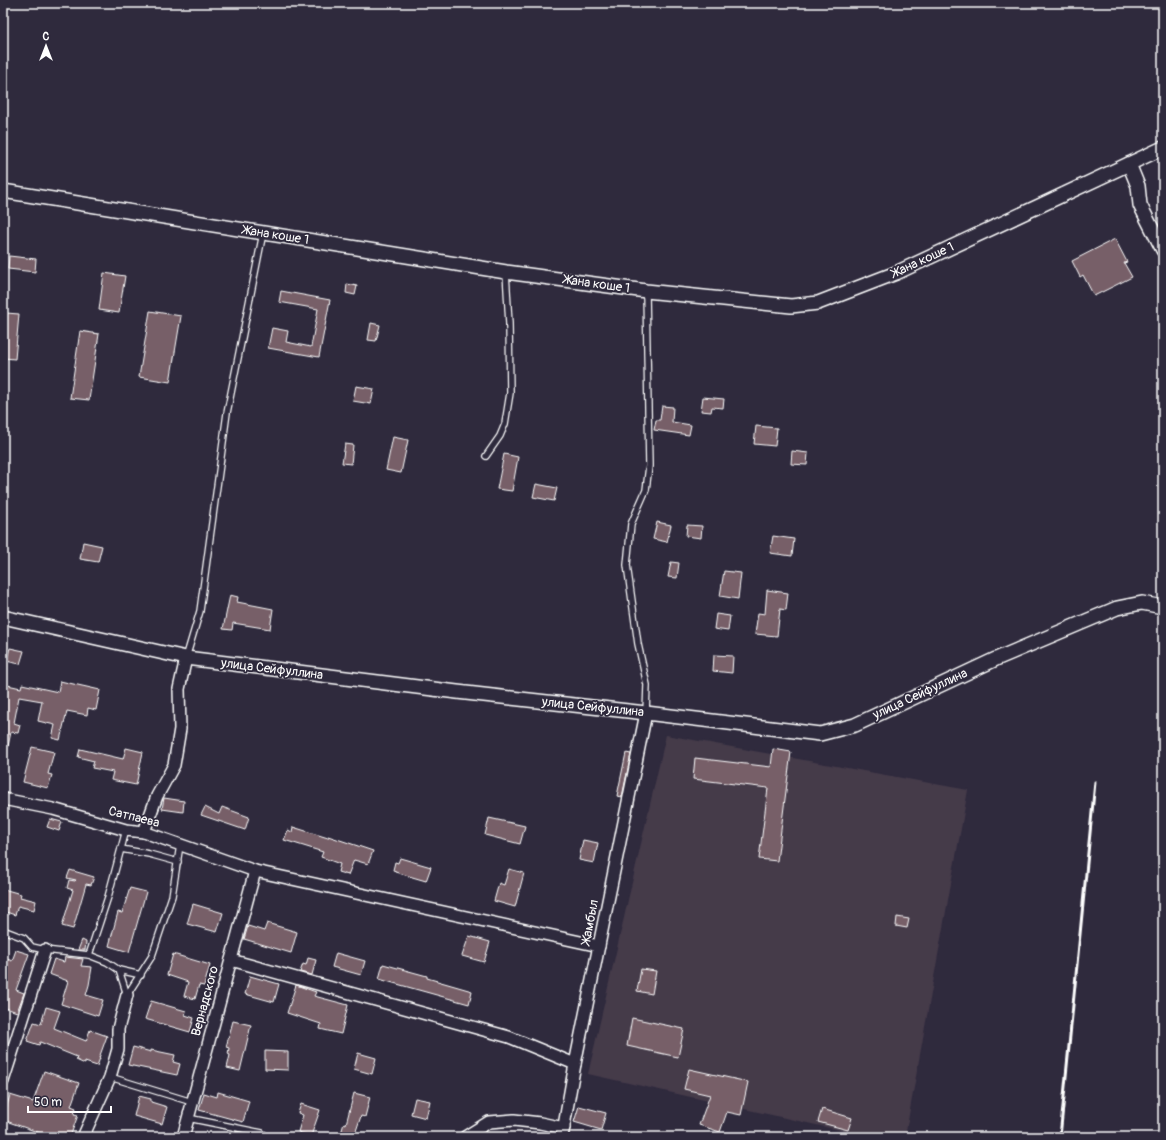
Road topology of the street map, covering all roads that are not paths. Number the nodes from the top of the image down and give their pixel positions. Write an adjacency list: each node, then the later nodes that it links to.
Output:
1 (1163, 148): 2 (street, Жана коше 1)
2 (1129, 164): 5 (street); 7 (street, Жана коше 1)
3 (3, 191): 4 (street, Жана коше 1)
4 (263, 233): 6 (street, Жана коше 1); 11 (lane)
5 (1163, 250)
6 (506, 272): 7 (street, Жана коше 1); 8 (lane)
7 (646, 290): 12 (lane)
8 (486, 456)
9 (1163, 607): 12 (street, улица Сейфуллина)
10 (3, 617): 11 (street, улица Сейфуллина)
11 (186, 658): 12 (street, улица Сейфуллина); 15 (street)
12 (646, 712): 21 (street, Жамбыл)
13 (3, 799): 14 (street, Сатпаева)
14 (126, 830): 15 (street, Сатпаева); 17 (lane)
15 (144, 832): 16 (street, Сатпаева)
16 (180, 845): 18 (lane); 19 (street, Сатпаева)
17 (121, 850): 18 (lane); 23 (lane)
18 (178, 862): 26 (lane)
19 (255, 872): 21 (street, Сатпаева); 24 (street, Вернадского)
20 (3, 930): 22 (lane)
21 (599, 946): 28 (street, Жамбыл)
22 (45, 950): 23 (lane); 30 (street)
23 (89, 955): 25 (lane)
24 (231, 960): 28 (street); 31 (street, Вернадского)
25 (119, 970): 26 (lane); 27 (lane)
26 (141, 975): 27 (lane)
27 (127, 995): 29 (street)
28 (575, 1064): 33 (street, Жамбыл)
29 (110, 1077): 31 (lane); 34 (street)
30 (3, 1081)
31 (192, 1102): 32 (street, Вернадского)
32 (188, 1118): 35 (street, Вернадского); 36 (lane)
33 (563, 1132): 37 (street)
34 (83, 1137)
35 (183, 1137)
36 (267, 1137)
37 (465, 1137)

